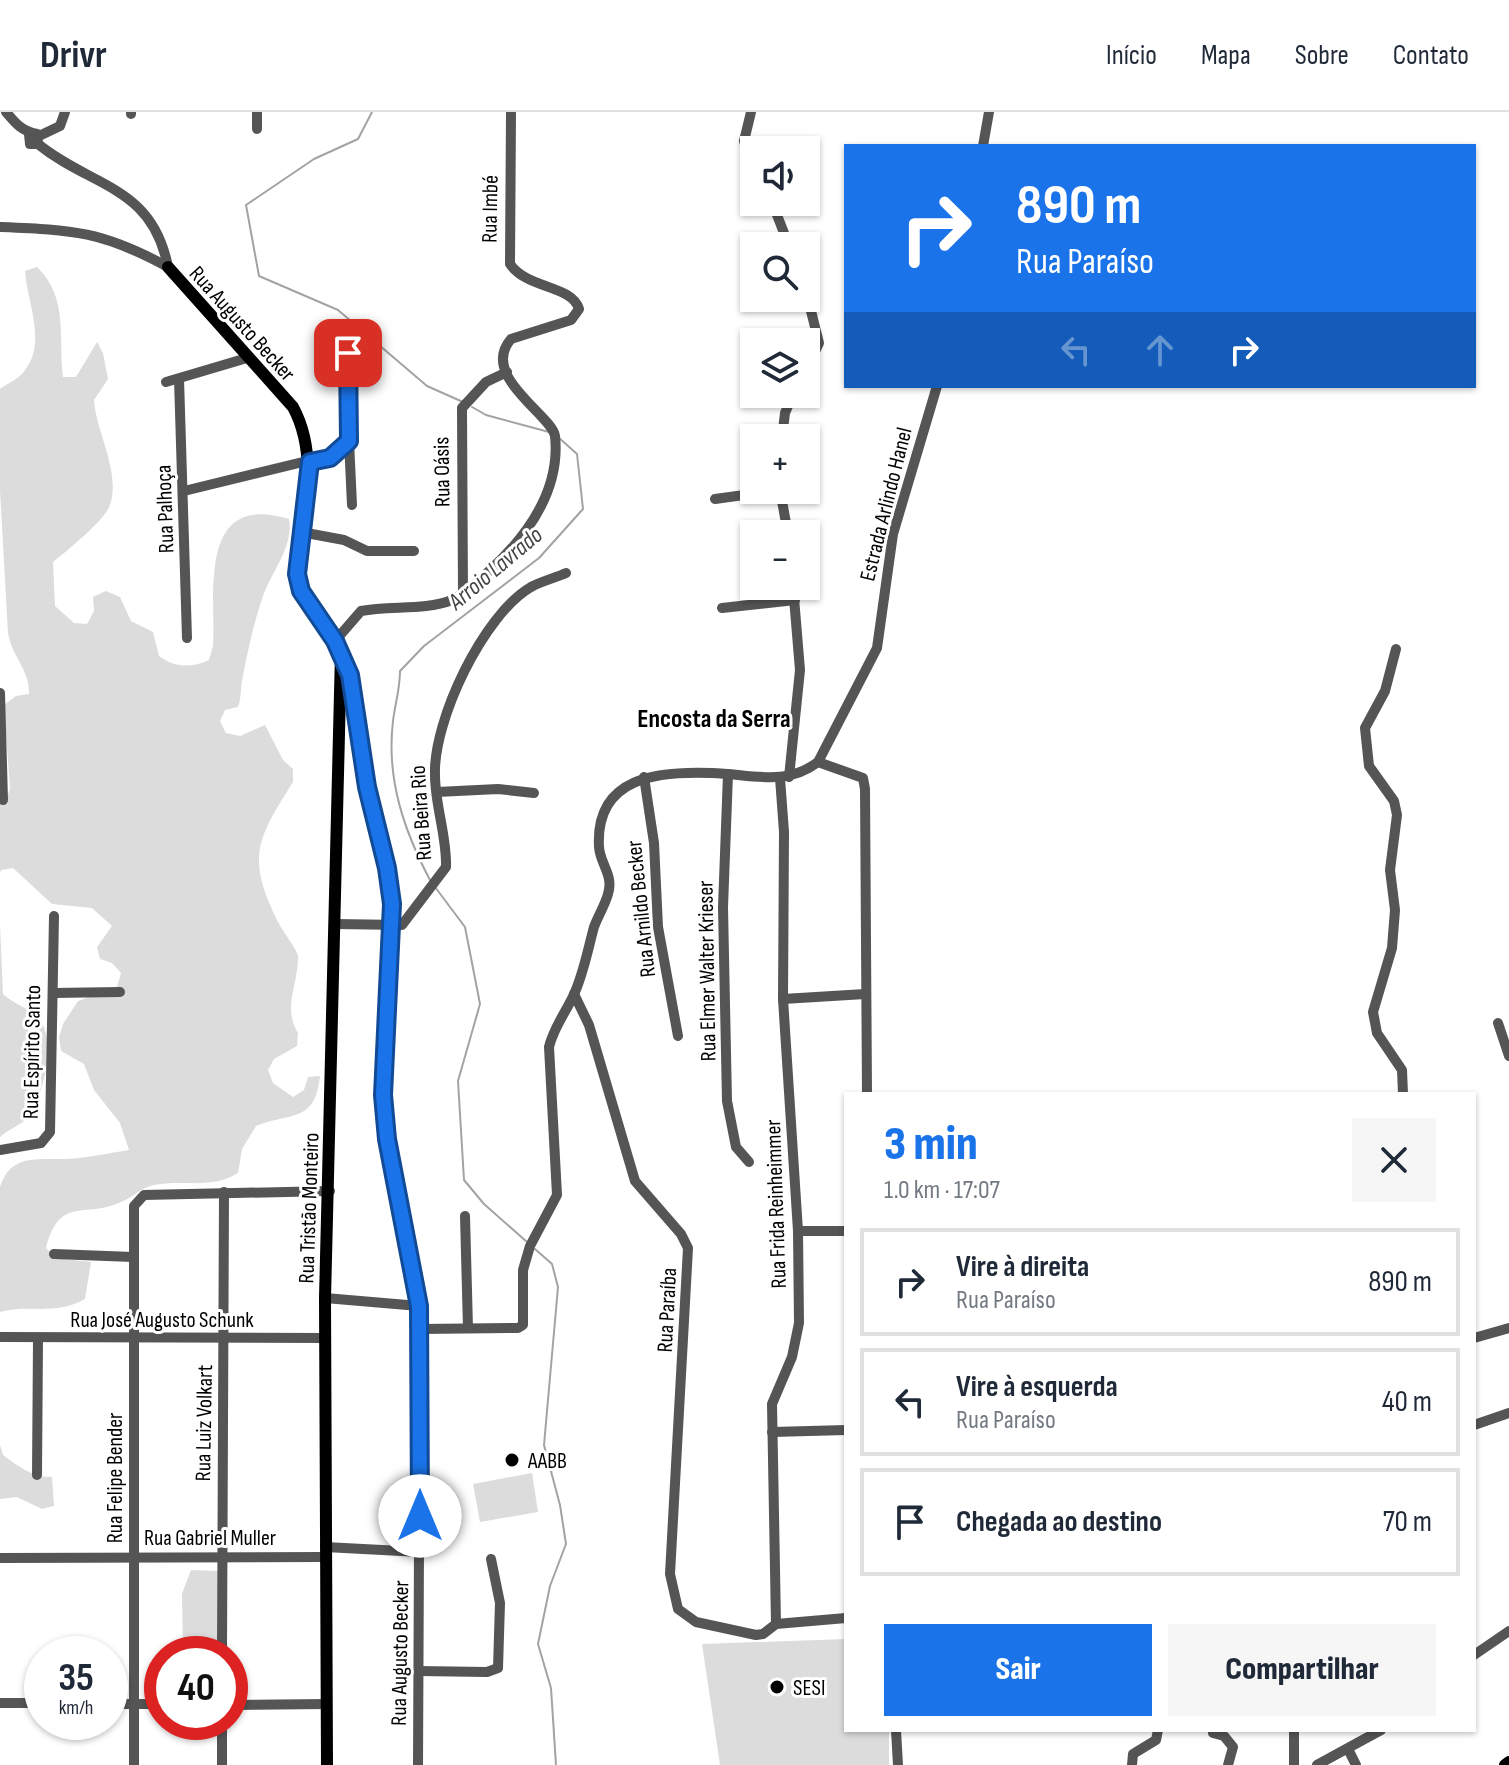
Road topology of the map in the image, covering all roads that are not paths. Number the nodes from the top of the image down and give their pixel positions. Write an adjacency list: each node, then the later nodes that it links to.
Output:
1 (6, 112): 9 (street, Rua Augusto Becker)
2 (65, 112): 9 (street)
3 (257, 112): 7 (street)
4 (511, 112): 15 (street, Rua Imbé)
5 (751, 112): 8 (street)
6 (989, 112): 10 (street)
7 (257, 129)
8 (745, 136)
9 (35, 138): 12 (street, Rua Augusto Becker)
10 (983, 144)
11 (0, 227): 12 (street)
12 (168, 267): 14 (main road, Rua Augusto Becker)
13 (348, 353): 19 (street)
14 (247, 358): 16 (street); 20 (main road, Rua Augusto Becker)
15 (507, 372): 28 (street, Rua Oásis); 28 (street)
16 (179, 379): 17 (street); 21 (street, Rua Palhoça)
17 (166, 382)
18 (936, 388): 35 (street, Estrada Arlindo Hanel)
19 (349, 441): 20 (street); 24 (street)
20 (310, 462): 21 (street); 25 (main road, Rua Augusto Becker)
21 (184, 491): 31 (street, Rua Palhoça)
22 (740, 496): 23 (street)
23 (715, 499)
24 (352, 505)
25 (301, 532): 26 (street); 32 (main road, Rua Augusto Becker)
26 (414, 551)
27 (566, 573): 39 (street, Rua Beira Rio)
28 (463, 595): 32 (street)
29 (795, 600): 30 (street); 38 (street, Rua Frida Reinheimmer)
30 (722, 608)
31 (187, 638)
32 (338, 647): 43 (main road, Rua Tristão Monteiro); 44 (street, Rua Augusto Becker)
33 (1396, 649): 54 (street)
34 (0, 693): 41 (street)
35 (818, 762): 38 (street); 48 (street)
36 (728, 774): 37 (street); 38 (street); 56 (street, Rua Elmer Walter Krieser)
37 (644, 777): 47 (street); 51 (street, Rua Arnildo Becker)
38 (785, 778): 49 (street, Rua Frida Reinheimmer)
39 (437, 792): 40 (street); 44 (street, Rua Beira Rio)
40 (534, 793)
41 (3, 800)
42 (54, 916): 46 (street, Rua Espírito Santo)
43 (335, 924): 44 (street); 57 (main road, Rua Tristão Monteiro)
44 (391, 928): 65 (street, Rua Augusto Becker)
45 (120, 992): 46 (street)
46 (53, 993): 55 (street, Rua Espírito Santo)
47 (574, 994): 66 (street); 87 (street, Rua Paraíba)
48 (865, 994): 49 (street); 53 (street)
49 (783, 999): 60 (street, Rua Frida Reinheimmer)
50 (1498, 1023): 52 (street)
51 (678, 1036)
52 (1509, 1056)
53 (867, 1092)
54 (1403, 1092)
55 (0, 1150)
56 (749, 1162)
57 (330, 1191): 58 (street); 64 (main road, Rua Tristão Monteiro)
58 (224, 1192): 63 (street, Rua Felipe Bender); 71 (street, Rua Luiz Volkart)
59 (465, 1216): 66 (street)
60 (798, 1231): 61 (street); 78 (street, Rua Frida Reinheimmer)
61 (844, 1231)
62 (54, 1254): 63 (street)
63 (133, 1257): 74 (street, Rua Felipe Bender)
64 (325, 1298): 65 (street); 72 (main road, Rua Tristão Monteiro)
65 (419, 1306): 68 (street, Rua Augusto Becker)
66 (468, 1328): 68 (street)
67 (1509, 1328): 70 (street)
68 (420, 1329): 81 (street, Rua Augusto Becker)
69 (0, 1337): 73 (street, Rua José Augusto Schunk)
70 (1476, 1337)
71 (224, 1338): 72 (street, Rua José Augusto Schunk); 74 (street, Rua José Augusto Schunk); 82 (street, Rua Luiz Volkart)
72 (325, 1338): 80 (main road, Rua Tristão Monteiro)
73 (38, 1340): 74 (street, Rua José Augusto Schunk); 79 (street)
74 (134, 1340): 83 (street, Rua Felipe Bender)
75 (1509, 1413): 76 (street)
76 (1476, 1424)
77 (844, 1430): 78 (street)
78 (772, 1432): 87 (street, Rua Frida Reinheimmer)
79 (37, 1475)
80 (324, 1552): 81 (street, Rua Gabriel Muller); 82 (street, Rua Gabriel Muller); 97 (main road, Rua Tristão Monteiro)
81 (420, 1552): 91 (street, Rua Augusto Becker)
82 (221, 1556): 83 (street, Rua Gabriel Muller); 89 (street, Rua Luiz Volkart)
83 (134, 1557): 84 (street, Rua Gabriel Muller); 95 (street, Rua Felipe Bender)
84 (0, 1558)
85 (491, 1559): 91 (street)
86 (844, 1618): 87 (street)
87 (776, 1624)
88 (1509, 1631): 90 (street)
89 (222, 1636)
90 (1476, 1654)
91 (418, 1671): 109 (street, Rua Augusto Becker)
92 (0, 1703): 93 (street)
93 (24, 1703)
94 (128, 1704): 95 (street)
95 (134, 1704): 96 (street); 106 (street, Rua Felipe Bender)
96 (144, 1704)
97 (327, 1704): 98 (street); 108 (main road, Rua Tristão Monteiro)
98 (248, 1705)
99 (896, 1732): 110 (street)
100 (1158, 1732): 111 (street)
101 (1294, 1732): 113 (street)
102 (1378, 1732): 105 (street)
103 (1213, 1733): 112 (street)
104 (222, 1740): 107 (street)
105 (1348, 1749): 114 (street); 115 (street)
106 (134, 1765)
107 (222, 1765)
108 (327, 1765)
109 (418, 1765)
110 (898, 1765)
111 (1132, 1765)
112 (1228, 1765)
113 (1294, 1765)
114 (1317, 1765)
115 (1356, 1765)

